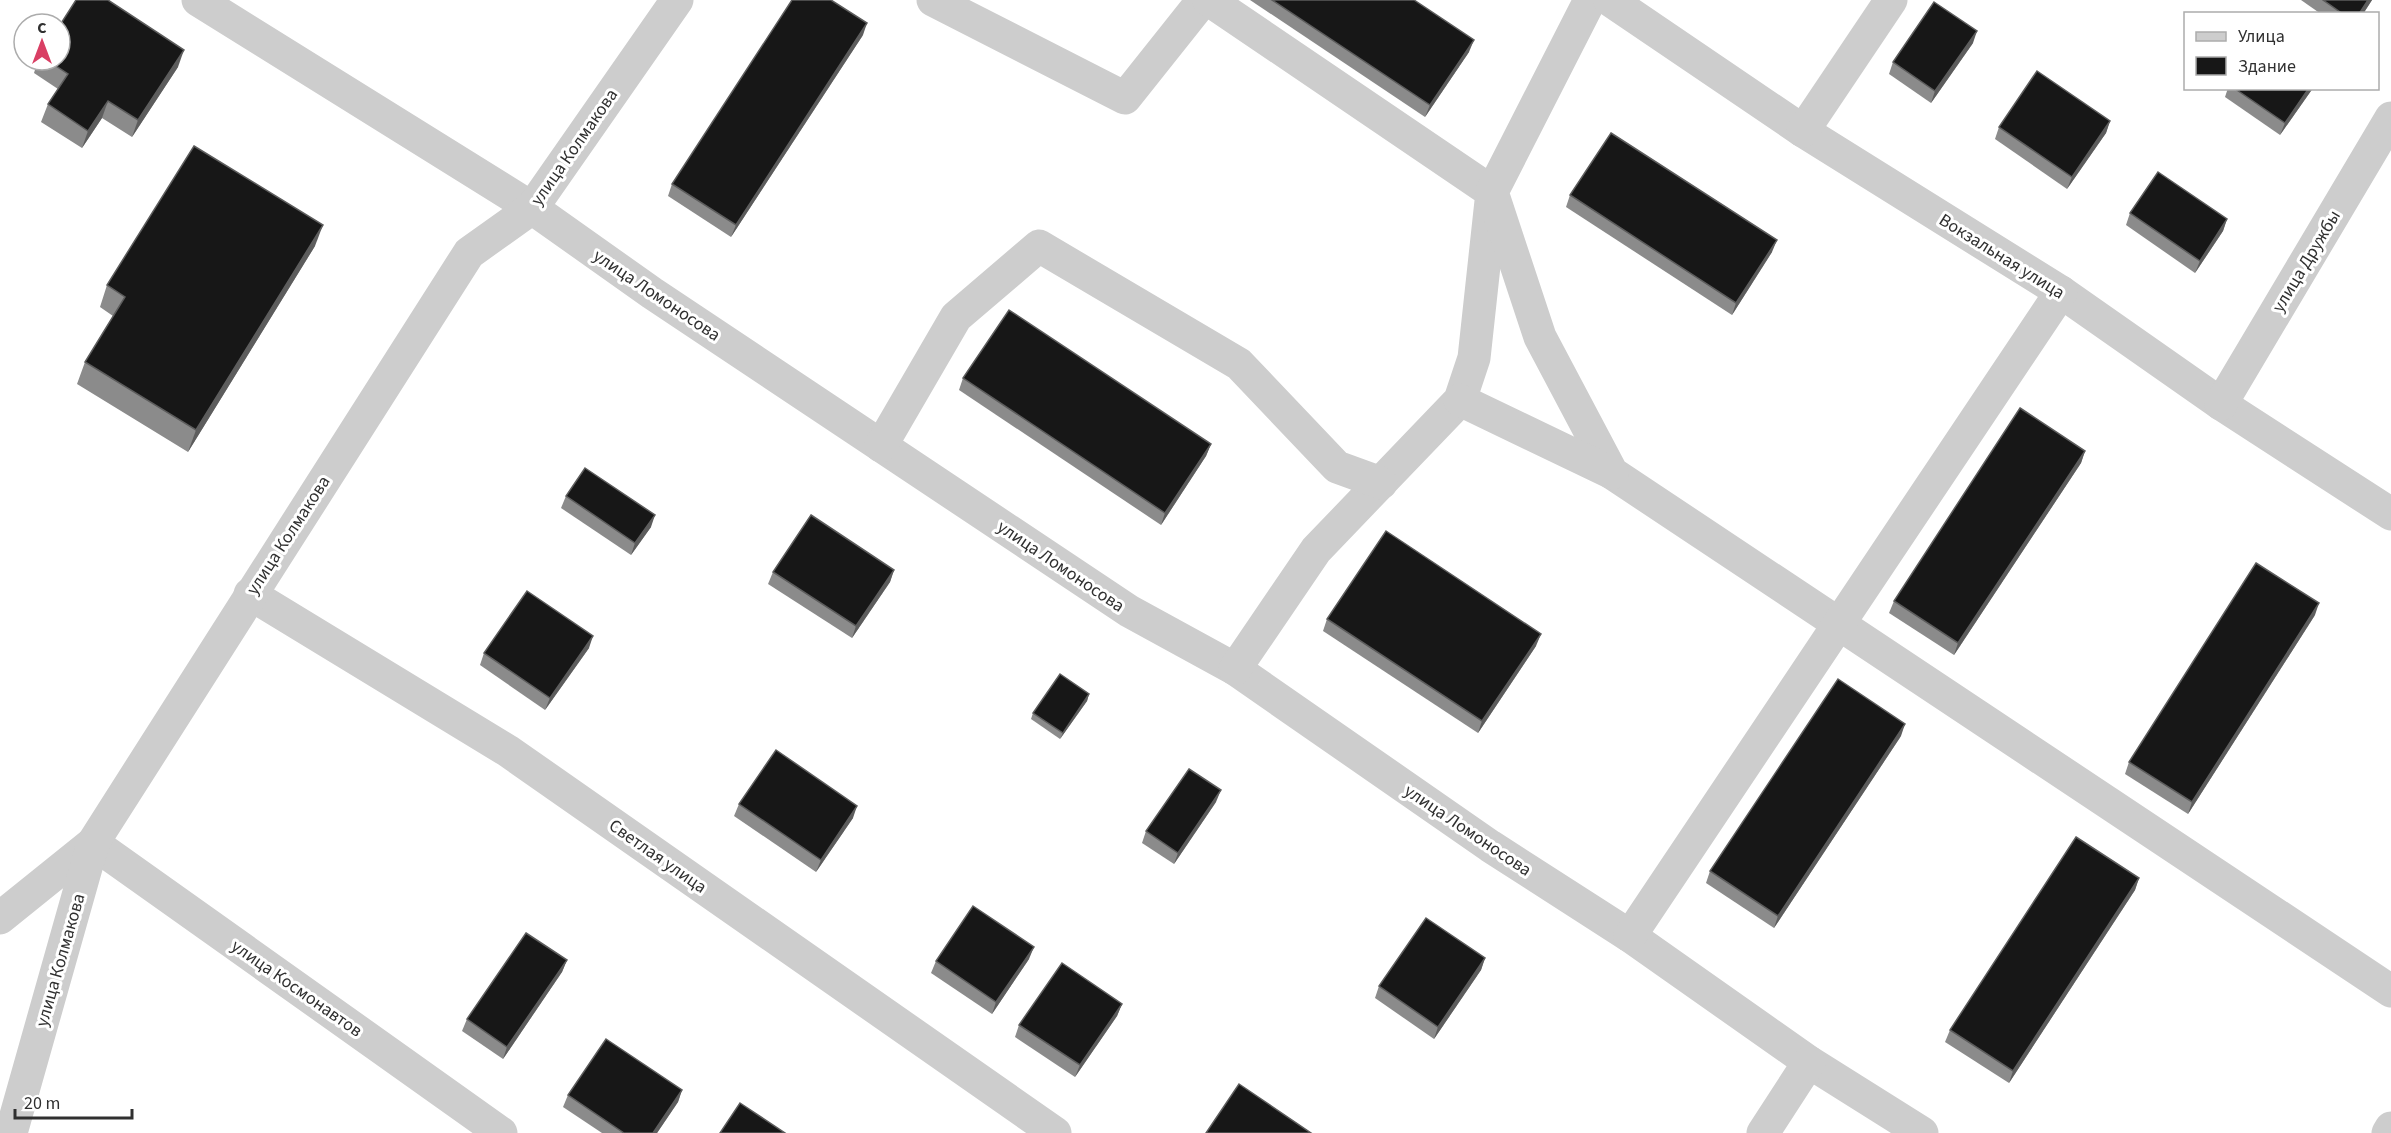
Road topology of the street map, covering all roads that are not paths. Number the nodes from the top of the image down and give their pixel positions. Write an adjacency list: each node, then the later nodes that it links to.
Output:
1 (198, 0): 12 (street, улица Ломоносова)
2 (677, 0): 12 (street, улица Колмакова)
3 (933, 0): 4 (street)
4 (1203, 0)
5 (1209, 0): 11 (street)
6 (1590, 0): 11 (street)
7 (1610, 0): 10 (street, Вокзальная улица)
8 (1891, 0): 10 (street)
9 (2391, 118): 15 (street, улица Дружбы)
10 (1803, 131): 13 (street, Вокзальная улица)
11 (1492, 192): 14 (street); 17 (street)
12 (532, 208): 16 (street, улица Ломоносова); 20 (street, улица Колмакова)
13 (2061, 292): 15 (street, Вокзальная улица); 21 (street)
14 (1460, 400): 17 (street); 18 (street)
15 (2221, 404): 19 (street, Вокзальная улица)
16 (880, 446): 18 (street); 22 (street, улица Ломоносова)
17 (1612, 472): 21 (street)
18 (1381, 483): 22 (street)
19 (2391, 514)
20 (250, 594): 23 (street, улица Колмакова); 31 (street, Светлая улица)
21 (1840, 625): 25 (street); 26 (street)
22 (1235, 669): 25 (street, улица Ломоносова)
23 (93, 843): 24 (street); 29 (street, улица Колмакова); 30 (street, улица Космонавтов)
24 (0, 918)
25 (1630, 936): 27 (street, улица Ломоносова)
26 (2391, 991)
27 (1809, 1062): 32 (street); 33 (street, улица Ломоносова)
28 (2391, 1128): 34 (street)
29 (11, 1133)
30 (501, 1133)
31 (1055, 1133)
32 (1762, 1133)
33 (1922, 1133)
34 (2388, 1133)

